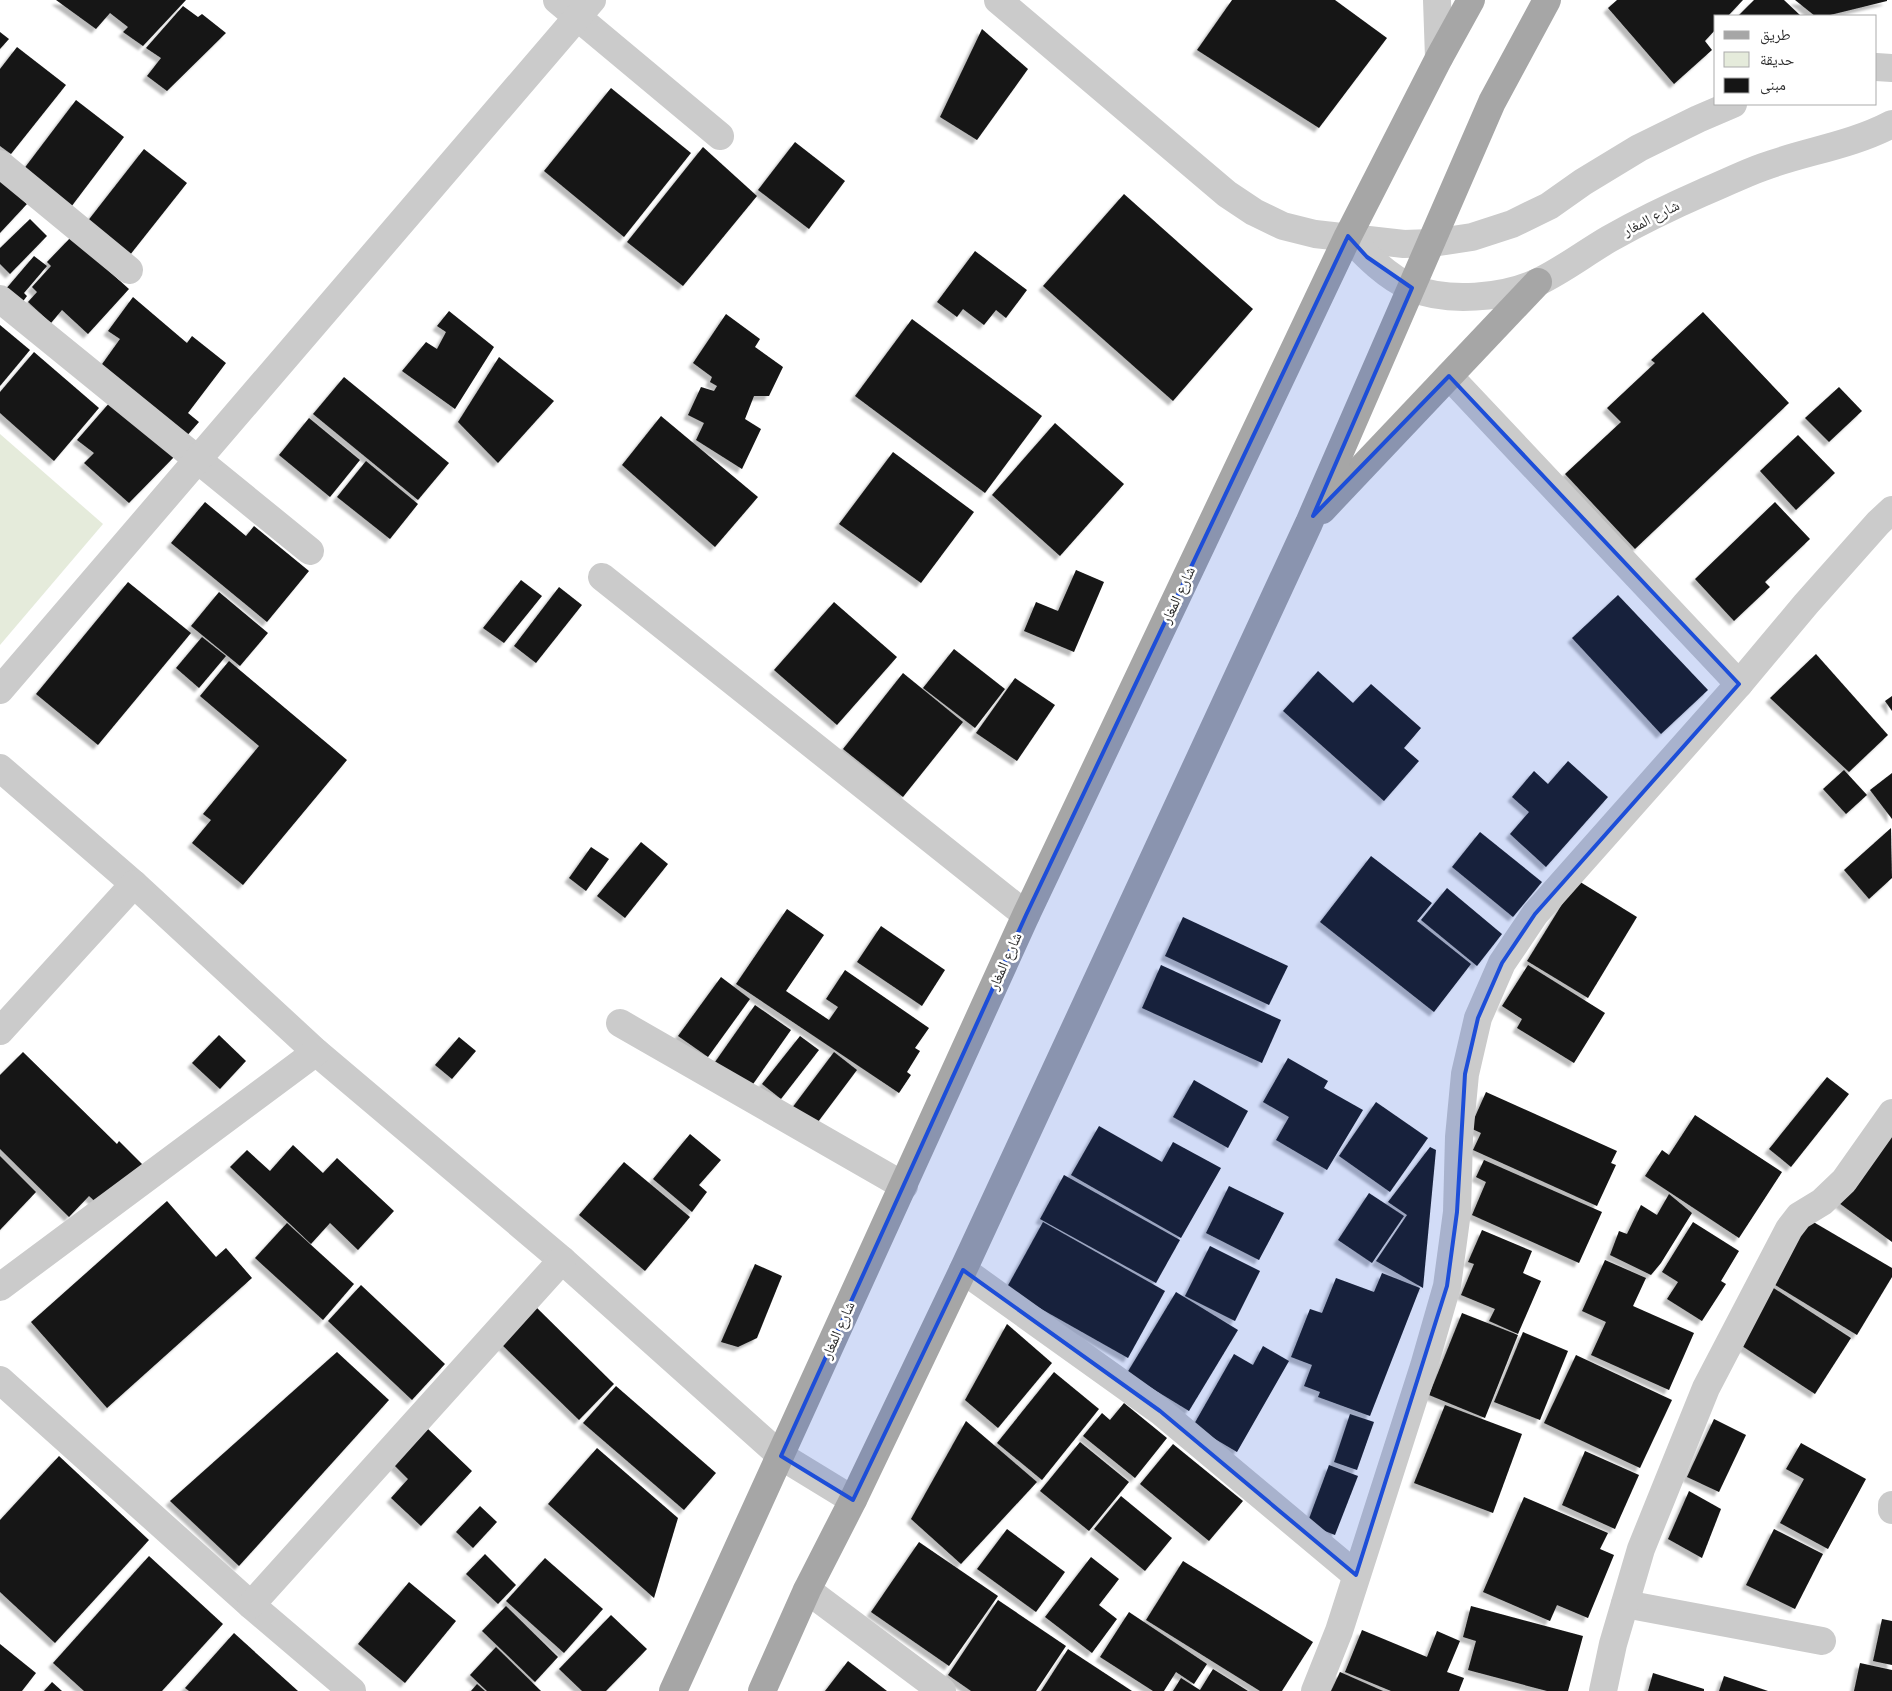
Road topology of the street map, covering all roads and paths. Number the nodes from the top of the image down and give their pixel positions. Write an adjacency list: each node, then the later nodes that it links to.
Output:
1 (556, 0): 6 (street)
2 (998, 0): 14 (street)
3 (1437, 0): 7 (street)
4 (1471, 0): 7 (main road)
5 (1546, 0): 15 (main road)
6 (584, 8): 12 (street); 21 (street)
7 (1439, 58): 14 (main road)
8 (1877, 67): 9 (street)
9 (1892, 68)
10 (1731, 105): 15 (street)
11 (1892, 124): 17 (street, شارع المغار)
12 (720, 136)
13 (0, 164): 16 (street)
14 (1348, 236): 15 (street); 18 (street, شارع المغار); 30 (main road, شارع المغار)
15 (1432, 243): 18 (main road)
16 (129, 270)
17 (1538, 282): 18 (street, شارع المغار); 20 (main road)
18 (1412, 288): 23 (main road)
19 (0, 299): 21 (street)
20 (1449, 376): 23 (main road); 26 (street)
21 (198, 460): 24 (street); 27 (street)
22 (1892, 510): 26 (street)
23 (1309, 524): 37 (main road)
24 (310, 551)
25 (602, 576): 30 (street)
26 (1739, 684): 44 (street)
27 (0, 690)
28 (0, 768): 29 (street)
29 (134, 884): 32 (street); 33 (street)
30 (1026, 915): 35 (main road, شارع المغار)
31 (620, 1023): 35 (street)
32 (0, 1031)
33 (316, 1052): 36 (street); 38 (street)
34 (1892, 1113): 47 (street)
35 (904, 1186): 40 (main road, شارع المغار)
36 (562, 1260): 40 (street); 46 (street)
37 (963, 1270): 41 (main road); 44 (street)
38 (0, 1287)
39 (0, 1380): 46 (street)
40 (781, 1456): 41 (street); 50 (main road, شارع المغار)
41 (852, 1500): 45 (main road)
42 (1892, 1505): 43 (street)
43 (1892, 1510)
44 (1356, 1575): 53 (street)
45 (807, 1590): 51 (main road); 52 (street)
46 (251, 1604): 49 (street)
47 (1625, 1604): 48 (street); 54 (street)
48 (1822, 1641)
49 (352, 1691)
50 (673, 1691)
51 (762, 1691)
52 (942, 1691)
53 (1316, 1691)
54 (1603, 1691)

